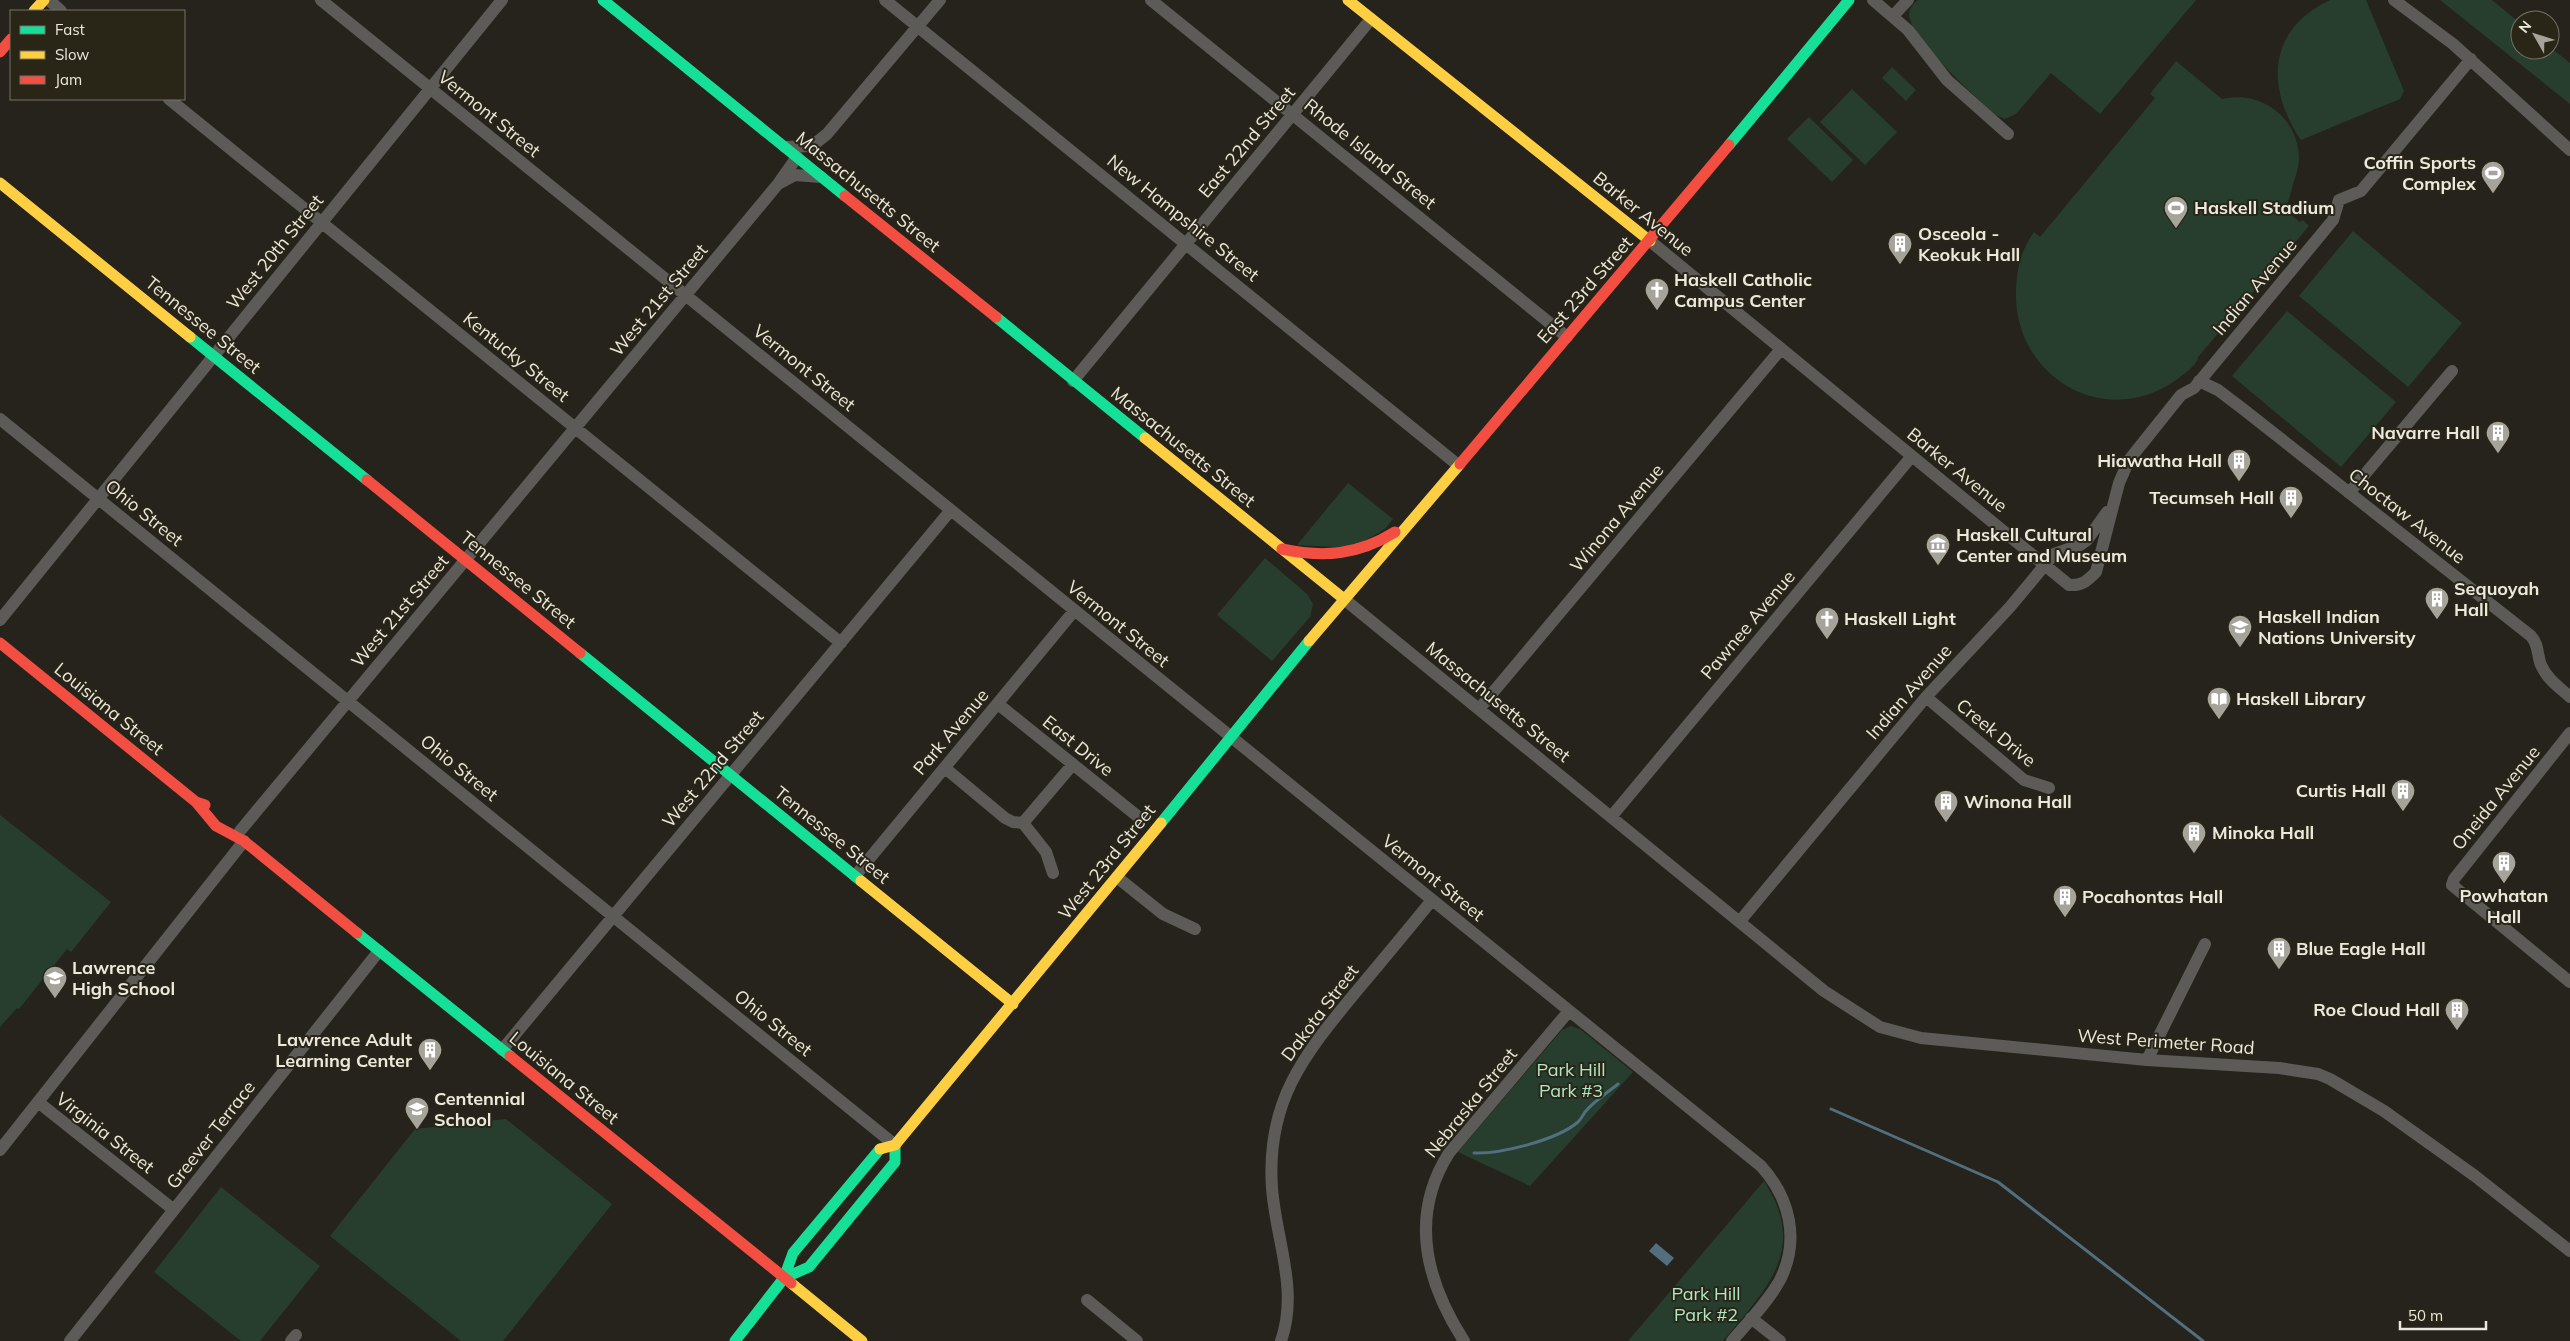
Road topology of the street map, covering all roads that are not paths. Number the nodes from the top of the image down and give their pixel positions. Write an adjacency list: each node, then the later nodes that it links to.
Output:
1 (44, 0): 14 (main road)
2 (50, 0): 15 (street)
3 (321, 0): 22 (street, Vermont Street)
4 (502, 0): 22 (street, West 20th Street)
5 (604, 0): 27 (main road, Massachusetts Street)
6 (884, 0): 18 (street, New Hampshire Street)
7 (940, 0): 18 (street)
8 (1151, 0): 24 (street, Rhode Island Street)
9 (1348, 0): 17 (main road, Barker Avenue)
10 (1849, 0): 34 (main road, East 23rd Street)
11 (1873, 0): 16 (street)
12 (1908, 0): 16 (street)
13 (2394, 0): 21 (street)
14 (35, 10)
15 (60, 10)
16 (1893, 16): 26 (street)
17 (1371, 19): 24 (street, East 22nd Street); 34 (main road, Barker Avenue)
18 (918, 27): 25 (street); 35 (street, New Hampshire Street)
19 (10, 40): 20 (main road)
20 (0, 52)
21 (2470, 59): 28 (street); 42 (street, Indian Avenue)
22 (430, 88): 33 (street, West 20th Street); 36 (street, Vermont Street)
23 (170, 100): 33 (street, Kentucky Street)
24 (1292, 114): 35 (street, East 22nd Street); 37 (street, Rhode Island Street)
25 (828, 134): 27 (street); 29 (street, West 21st Street)
26 (2008, 134)
27 (785, 147): 29 (main road, Massachusetts Street)
28 (2570, 150)
29 (802, 161): 30 (main road, Massachusetts Street); 32 (street, West 21st Street)
30 (822, 177): 32 (street, West 21st Street); 41 (main road, Massachusetts Street)
31 (0, 184): 39 (main road, Tennessee Street)
32 (778, 184): 36 (street, West 21st Street)
33 (321, 222): 39 (street, West 20th Street); 44 (street, Kentucky Street)
34 (1650, 241): 37 (main road, East 23rd Street); 38 (street, Barker Avenue)
35 (1186, 244): 41 (street, East 22nd Street); 46 (street, New Hampshire Street)
36 (686, 295): 44 (street, West 21st Street); 50 (street, Vermont Street)
37 (1567, 337): 46 (main road, East 23rd Street)
38 (1781, 349): 45 (street, Barker Avenue); 65 (street, Winona Avenue)
39 (213, 356): 48 (street, West 20th Street); 53 (main road, Tennessee Street)
40 (2452, 371): 47 (street)
41 (1073, 381): 52 (main road, Massachusetts Street)
42 (2199, 382): 47 (street, Choctaw Avenue); 49 (street, Indian Avenue)
43 (0, 419): 48 (street, Ohio Street)
44 (576, 428): 53 (street, West 21st Street); 60 (street, Kentucky Street)
45 (1912, 456): 54 (street, Barker Avenue); 73 (street, Pawnee Avenue)
46 (1458, 465): 51 (main road, East 23rd Street)
47 (2349, 493): 62 (street, Choctaw Avenue)
48 (98, 499): 58 (street, West 20th Street); 63 (street, Ohio Street)
49 (2114, 500): 54 (street, Indian Avenue); 55 (street, Indian Avenue)
50 (951, 510): 57 (street, Vermont Street); 60 (street, West 22nd Street)
51 (1408, 524): 52 (main road); 56 (main road, East 23rd Street)
52 (1282, 549): 56 (main road, Massachusetts Street)
53 (465, 560): 63 (street, West 21st Street); 70 (main road, Tennessee Street)
54 (2045, 564): 55 (street, Barker Avenue); 61 (street, Indian Avenue)
55 (2078, 585)
56 (1344, 599): 65 (street, Massachusetts Street); 67 (main road, West 23rd Street)
57 (1074, 611): 64 (street, Park Avenue); 67 (street, Vermont Street)
58 (0, 620)
59 (0, 643): 75 (main road, Louisiana Street)
60 (841, 643): 70 (street, West 22nd Street)
61 (1926, 697): 71 (street, Creek Drive); 81 (street, Indian Avenue)
62 (2570, 697)
63 (348, 701): 75 (street, West 21st Street); 80 (street, Ohio Street)
64 (998, 704): 68 (street, East Drive); 69 (street, Park Avenue)
65 (1479, 709): 73 (street, Massachusetts Street)
66 (2570, 733): 85 (street, Oneida Avenue)
67 (1230, 736): 78 (main road, West 23rd Street); 79 (street, Vermont Street)
68 (1073, 764): 72 (street, East Drive); 74 (street)
69 (944, 768): 74 (street); 77 (street, Park Avenue)
70 (730, 775): 77 (main road, Tennessee Street); 80 (street, West 22nd Street)
71 (2048, 788)
72 (1136, 815)
73 (1611, 817): 81 (street, Massachusetts Street)
74 (1023, 823): 76 (street)
75 (242, 836): 84 (main road, Louisiana Street); 90 (street, West 21st Street)
76 (1053, 873)
77 (855, 876): 86 (main road, Tennessee Street)
78 (1118, 878): 82 (street); 86 (main road, West 23rd Street)
79 (1432, 900): 87 (street, Vermont Street); 102 (street, Dakota Street)
80 (613, 916): 88 (street, West 22nd Street); 91 (street, Ohio Street)
81 (1740, 921): 89 (street, West Perimeter Road)
82 (1195, 928)
83 (2205, 944): 89 (street)
84 (379, 950): 88 (main road, Louisiana Street); 93 (street, Greever Terrace)
85 (2569, 980)
86 (1013, 1004): 91 (main road, West 23rd Street)
87 (1569, 1011): 97 (street, Vermont Street); 103 (street, Nebraska Street)
88 (502, 1050): 95 (main road, Louisiana Street)
89 (2147, 1060): 94 (street, West Perimeter Road)
90 (38, 1102): 92 (street, West 21st Street); 93 (street, Virginia Street)
91 (895, 1145): 95 (main road, West 23rd Street); 95 (main road, West 23rd Street)
92 (0, 1150)
93 (174, 1210): 98 (street, Greever Terrace)
94 (2570, 1250)
95 (784, 1278): 99 (main road, West 23rd Street); 100 (main road, Louisiana Street)
96 (1087, 1300): 101 (street)
97 (1751, 1318): 104 (street, Vermont Street); 105 (street)
98 (70, 1341)
99 (735, 1341)
100 (862, 1341)
101 (1137, 1341)
102 (1281, 1341)
103 (1464, 1341)
104 (1732, 1341)
105 (1780, 1341)

